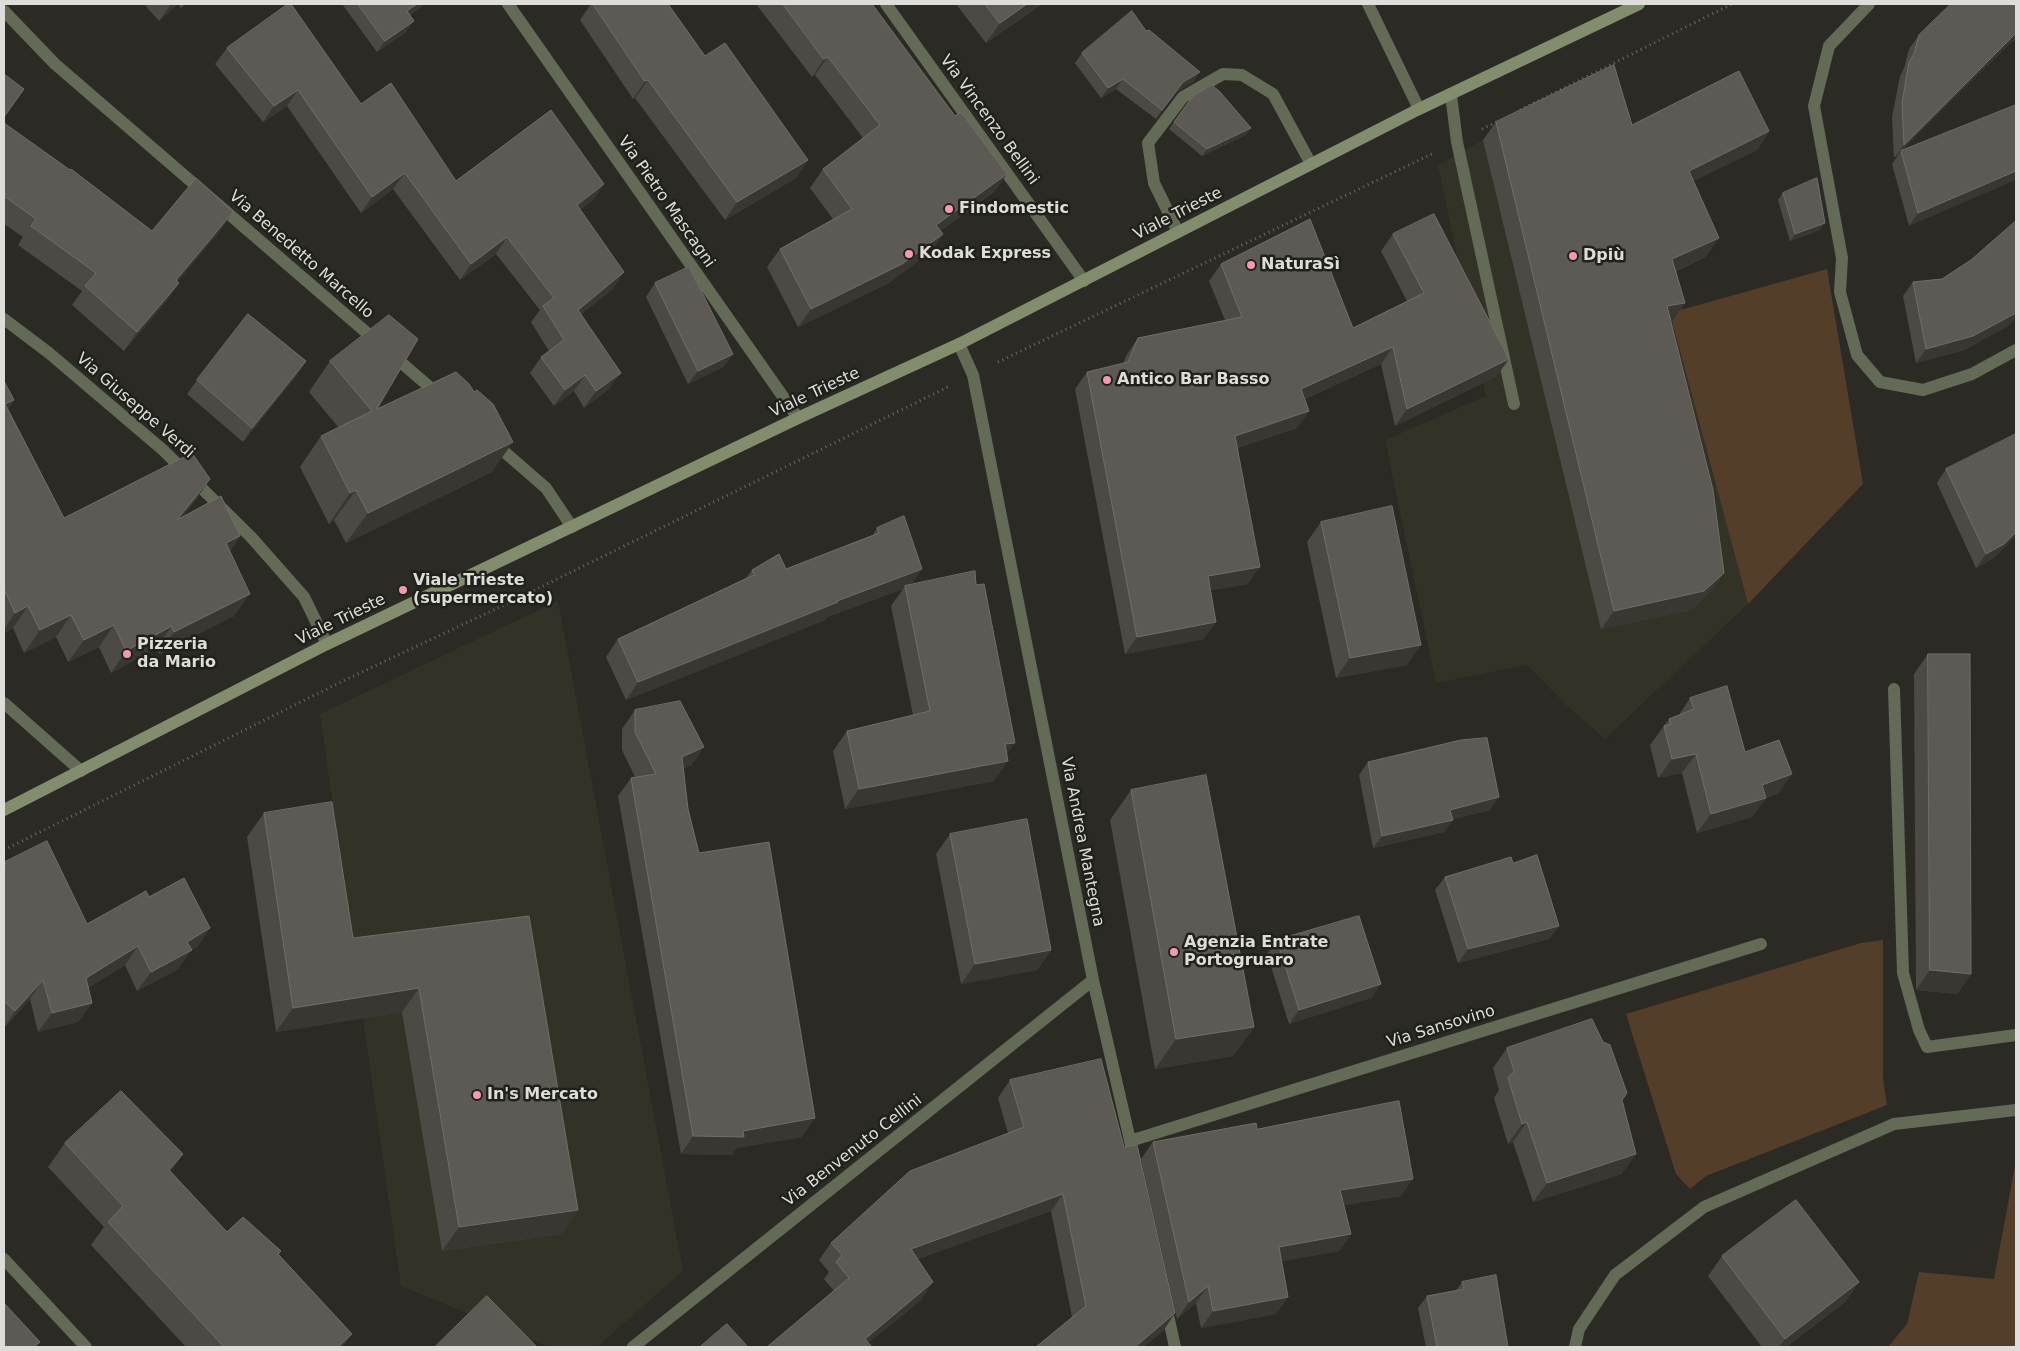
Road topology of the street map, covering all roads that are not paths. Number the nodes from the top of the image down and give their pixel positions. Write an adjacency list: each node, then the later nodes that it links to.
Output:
1 (508, 4): 17 (street, Via Pietro Mascagni)
2 (886, 4): 11 (street, Via Vincenzo Bellini)
3 (1368, 4): 8 (street)
4 (1639, 4): 7 (main road, Viale Trieste)
5 (1869, 4): 14 (street)
6 (4, 11): 16 (street, Via Benedetto Marcello)
7 (1451, 95): 8 (main road, Viale Trieste); 15 (street)
8 (1419, 110): 9 (main road, Viale Trieste)
9 (1311, 164): 10 (main road, Viale Trieste); 10 (street)
10 (1178, 232): 11 (main road, Viale Trieste)
11 (1084, 280): 13 (main road, Viale Trieste)
12 (4, 319): 20 (street, Via Giuseppe Verdi)
13 (959, 344): 17 (main road, Viale Trieste); 26 (street, Via Andrea Mantegna)
14 (2016, 350)
15 (1514, 404)
16 (452, 407)
17 (798, 418): 19 (main road, Viale Trieste)
18 (482, 433): 19 (street)
19 (572, 528): 20 (main road, Viale Trieste)
20 (327, 644): 23 (main road, Viale Trieste)
21 (1894, 689): 27 (street)
22 (4, 703): 23 (street)
23 (81, 771): 24 (main road, Viale Trieste)
24 (4, 810)
25 (1761, 944): 29 (street, Via Sansovino)
26 (1093, 980): 29 (street, Via Andrea Mantegna); 34 (street, Via Benvenuto Cellini)
27 (2016, 1035)
28 (2016, 1110): 36 (street)
29 (1130, 1142): 30 (street, Via Andrea Mantegna)
30 (1138, 1179)
31 (4, 1259): 33 (street)
32 (1163, 1291): 35 (street)
33 (86, 1347)
34 (633, 1347)
35 (1175, 1347)
36 (1575, 1347)

